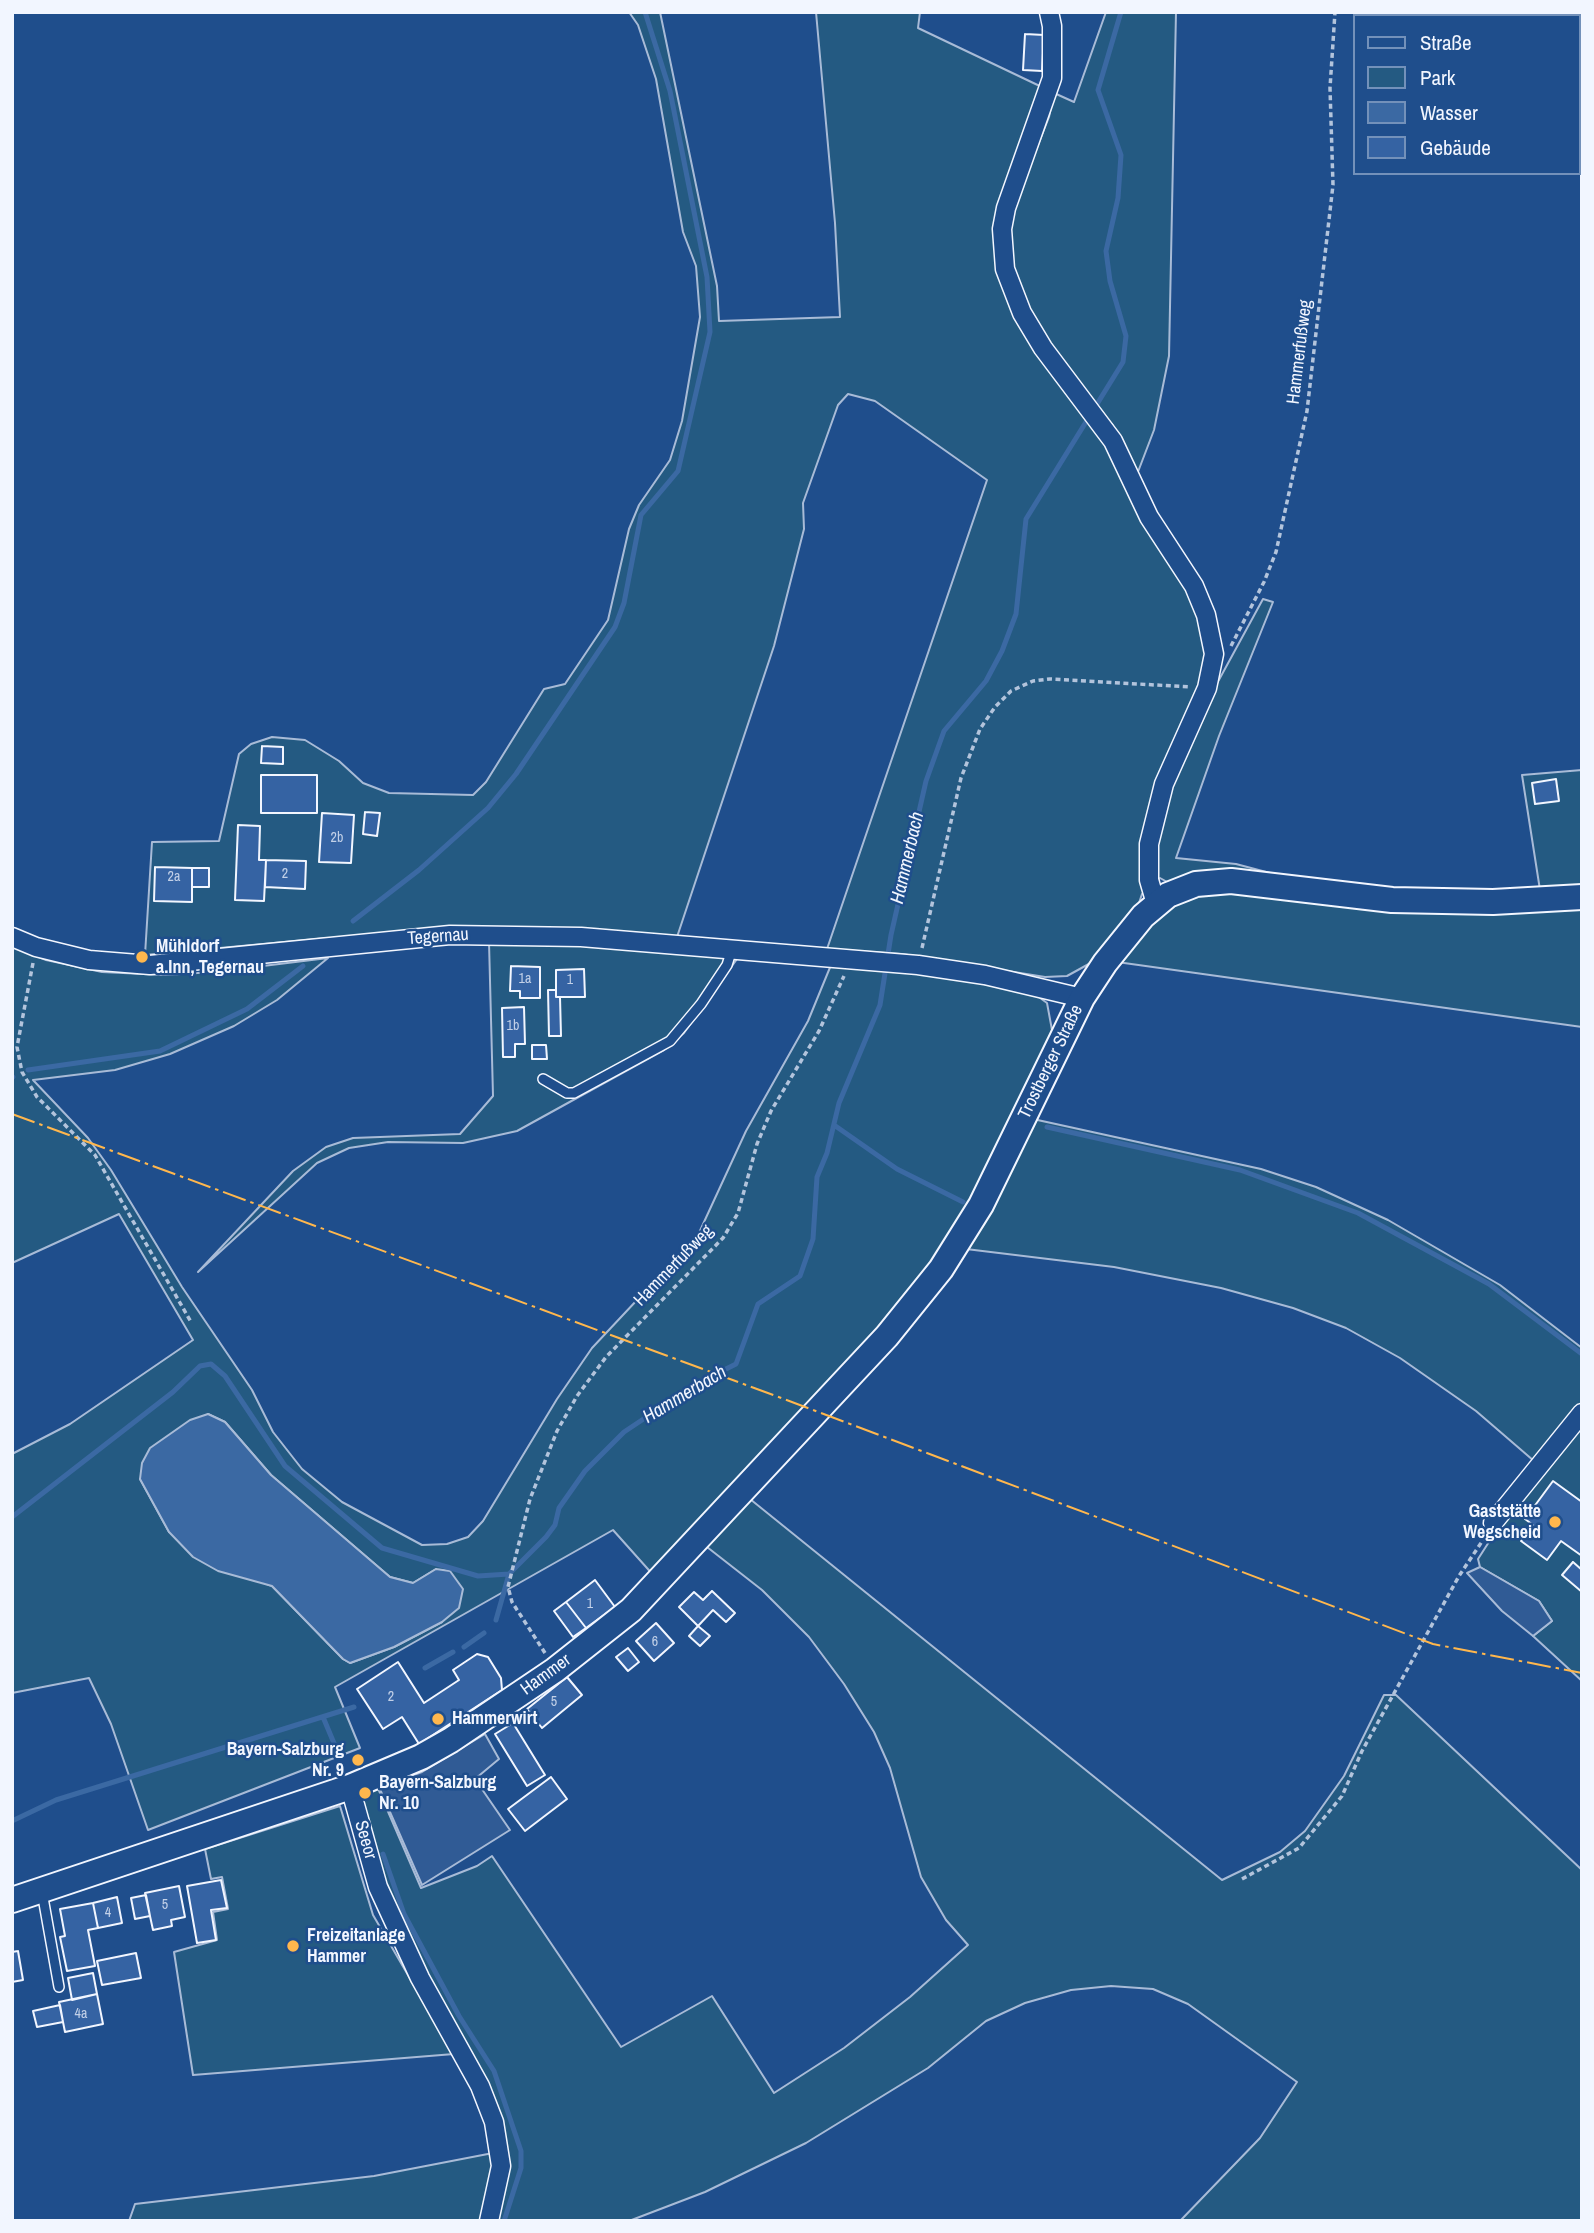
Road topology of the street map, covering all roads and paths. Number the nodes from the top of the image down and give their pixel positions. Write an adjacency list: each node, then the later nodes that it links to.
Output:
1 (1049, 12): 4 (street)
2 (1335, 12): 3 (path, Hammerfußweg)
3 (1229, 648)
4 (1207, 688): 6 (street); 11 (path)
5 (1582, 897): 6 (main road, Trostberger Straße)
6 (1156, 904): 12 (main road, Trostberger Straße)
7 (12, 937): 8 (street, Tegernau)
8 (36, 947): 9 (street, Tegernau); 14 (path)
9 (732, 949): 10 (street, Tegernau); 13 (lane)
10 (860, 959): 11 (street, Tegernau); 18 (path, Hammerfußweg)
11 (911, 964): 12 (street, Tegernau)
12 (1082, 998): 17 (main road, Trostberger Straße)
13 (542, 1079)
14 (191, 1322)
15 (1582, 1413): 16 (street)
16 (1493, 1524): 20 (path)
17 (682, 1558): 18 (main road, Hammer)
18 (555, 1670): 19 (main road, Hammer)
19 (350, 1787): 21 (main road); 24 (street, Seeor)
20 (1242, 1879)
21 (41, 1891): 22 (main road); 23 (lane)
22 (12, 1900)
23 (59, 1987)
24 (489, 2221)

